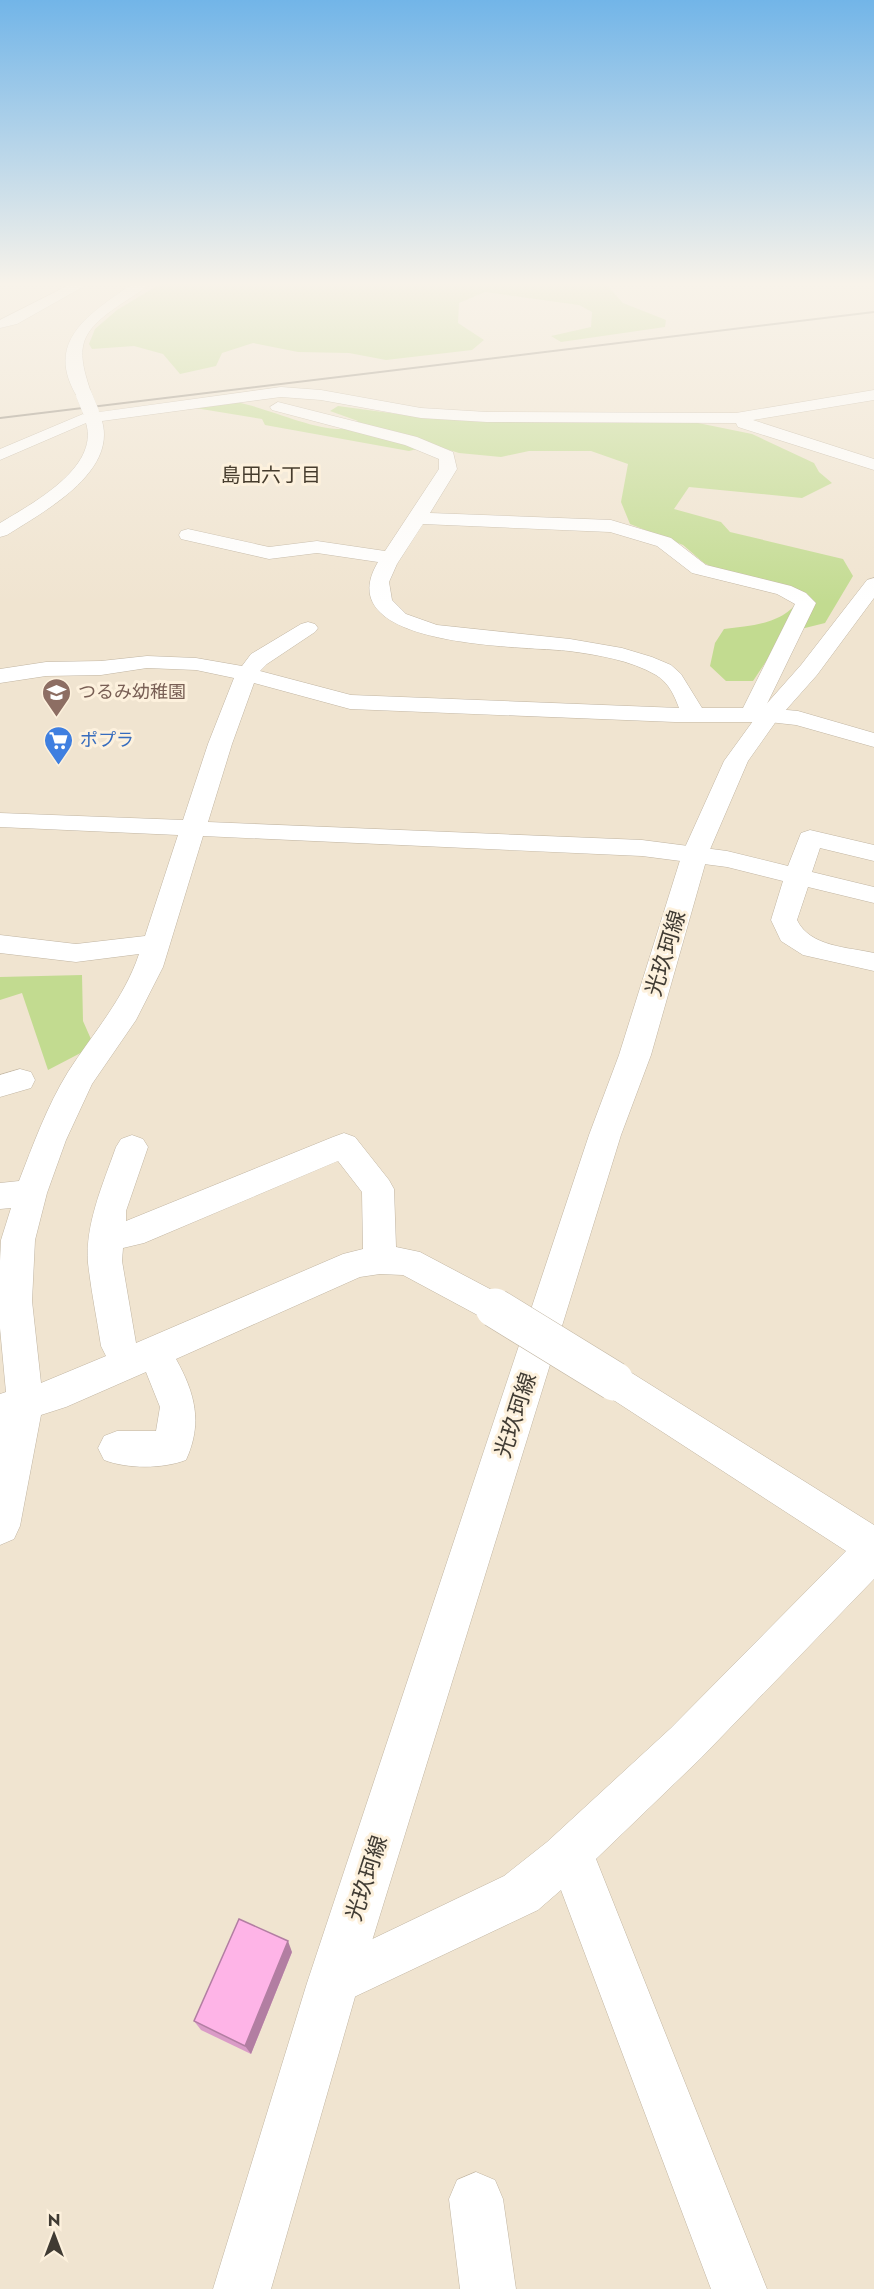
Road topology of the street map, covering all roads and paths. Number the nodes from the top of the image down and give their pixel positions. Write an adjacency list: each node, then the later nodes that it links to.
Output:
1 (83, 391): 4 (street, bridge)
2 (874, 395): 5 (street)
3 (250, 396): 4 (street); 5 (street); 8 (street)
4 (92, 415): 6 (street); 9 (street)
5 (736, 418): 7 (street)
6 (0, 455)
7 (874, 465)
8 (418, 518): 11 (street); 17 (street)
9 (0, 531)
10 (188, 535): 11 (street)
11 (391, 558): 16 (street)
12 (874, 584): 17 (main road, 光玖珂線)
13 (308, 628): 14 (street)
14 (246, 675): 15 (street); 16 (street); 20 (street)
15 (0, 676)
16 (693, 714): 17 (street)
17 (760, 714): 18 (street); 21 (main road, 光玖珂線)
18 (874, 740)
19 (0, 820): 20 (street)
20 (193, 829): 21 (street); 25 (street)
21 (695, 854): 23 (street); 38 (main road, 光玖珂線)
22 (874, 854): 23 (street)
23 (796, 876): 24 (street); 27 (street)
24 (874, 895)
25 (158, 943): 26 (street); 29 (street)
26 (0, 944)
27 (874, 962)
28 (132, 1147): 30 (street)
29 (16, 1194): 33 (street)
30 (106, 1236): 31 (street); 32 (street)
31 (380, 1260): 32 (street); 36 (street, bridge)
32 (141, 1358): 33 (street); 34 (street)
33 (13, 1406): 35 (street)
34 (117, 1448)
35 (0, 1526)
36 (874, 1549): 37 (street)
37 (563, 1858): 38 (street); 42 (street)
38 (333, 1983): 40 (main road, 光玖珂線)
39 (476, 2199): 41 (street)
40 (242, 2289)
41 (488, 2289)
42 (739, 2289)

